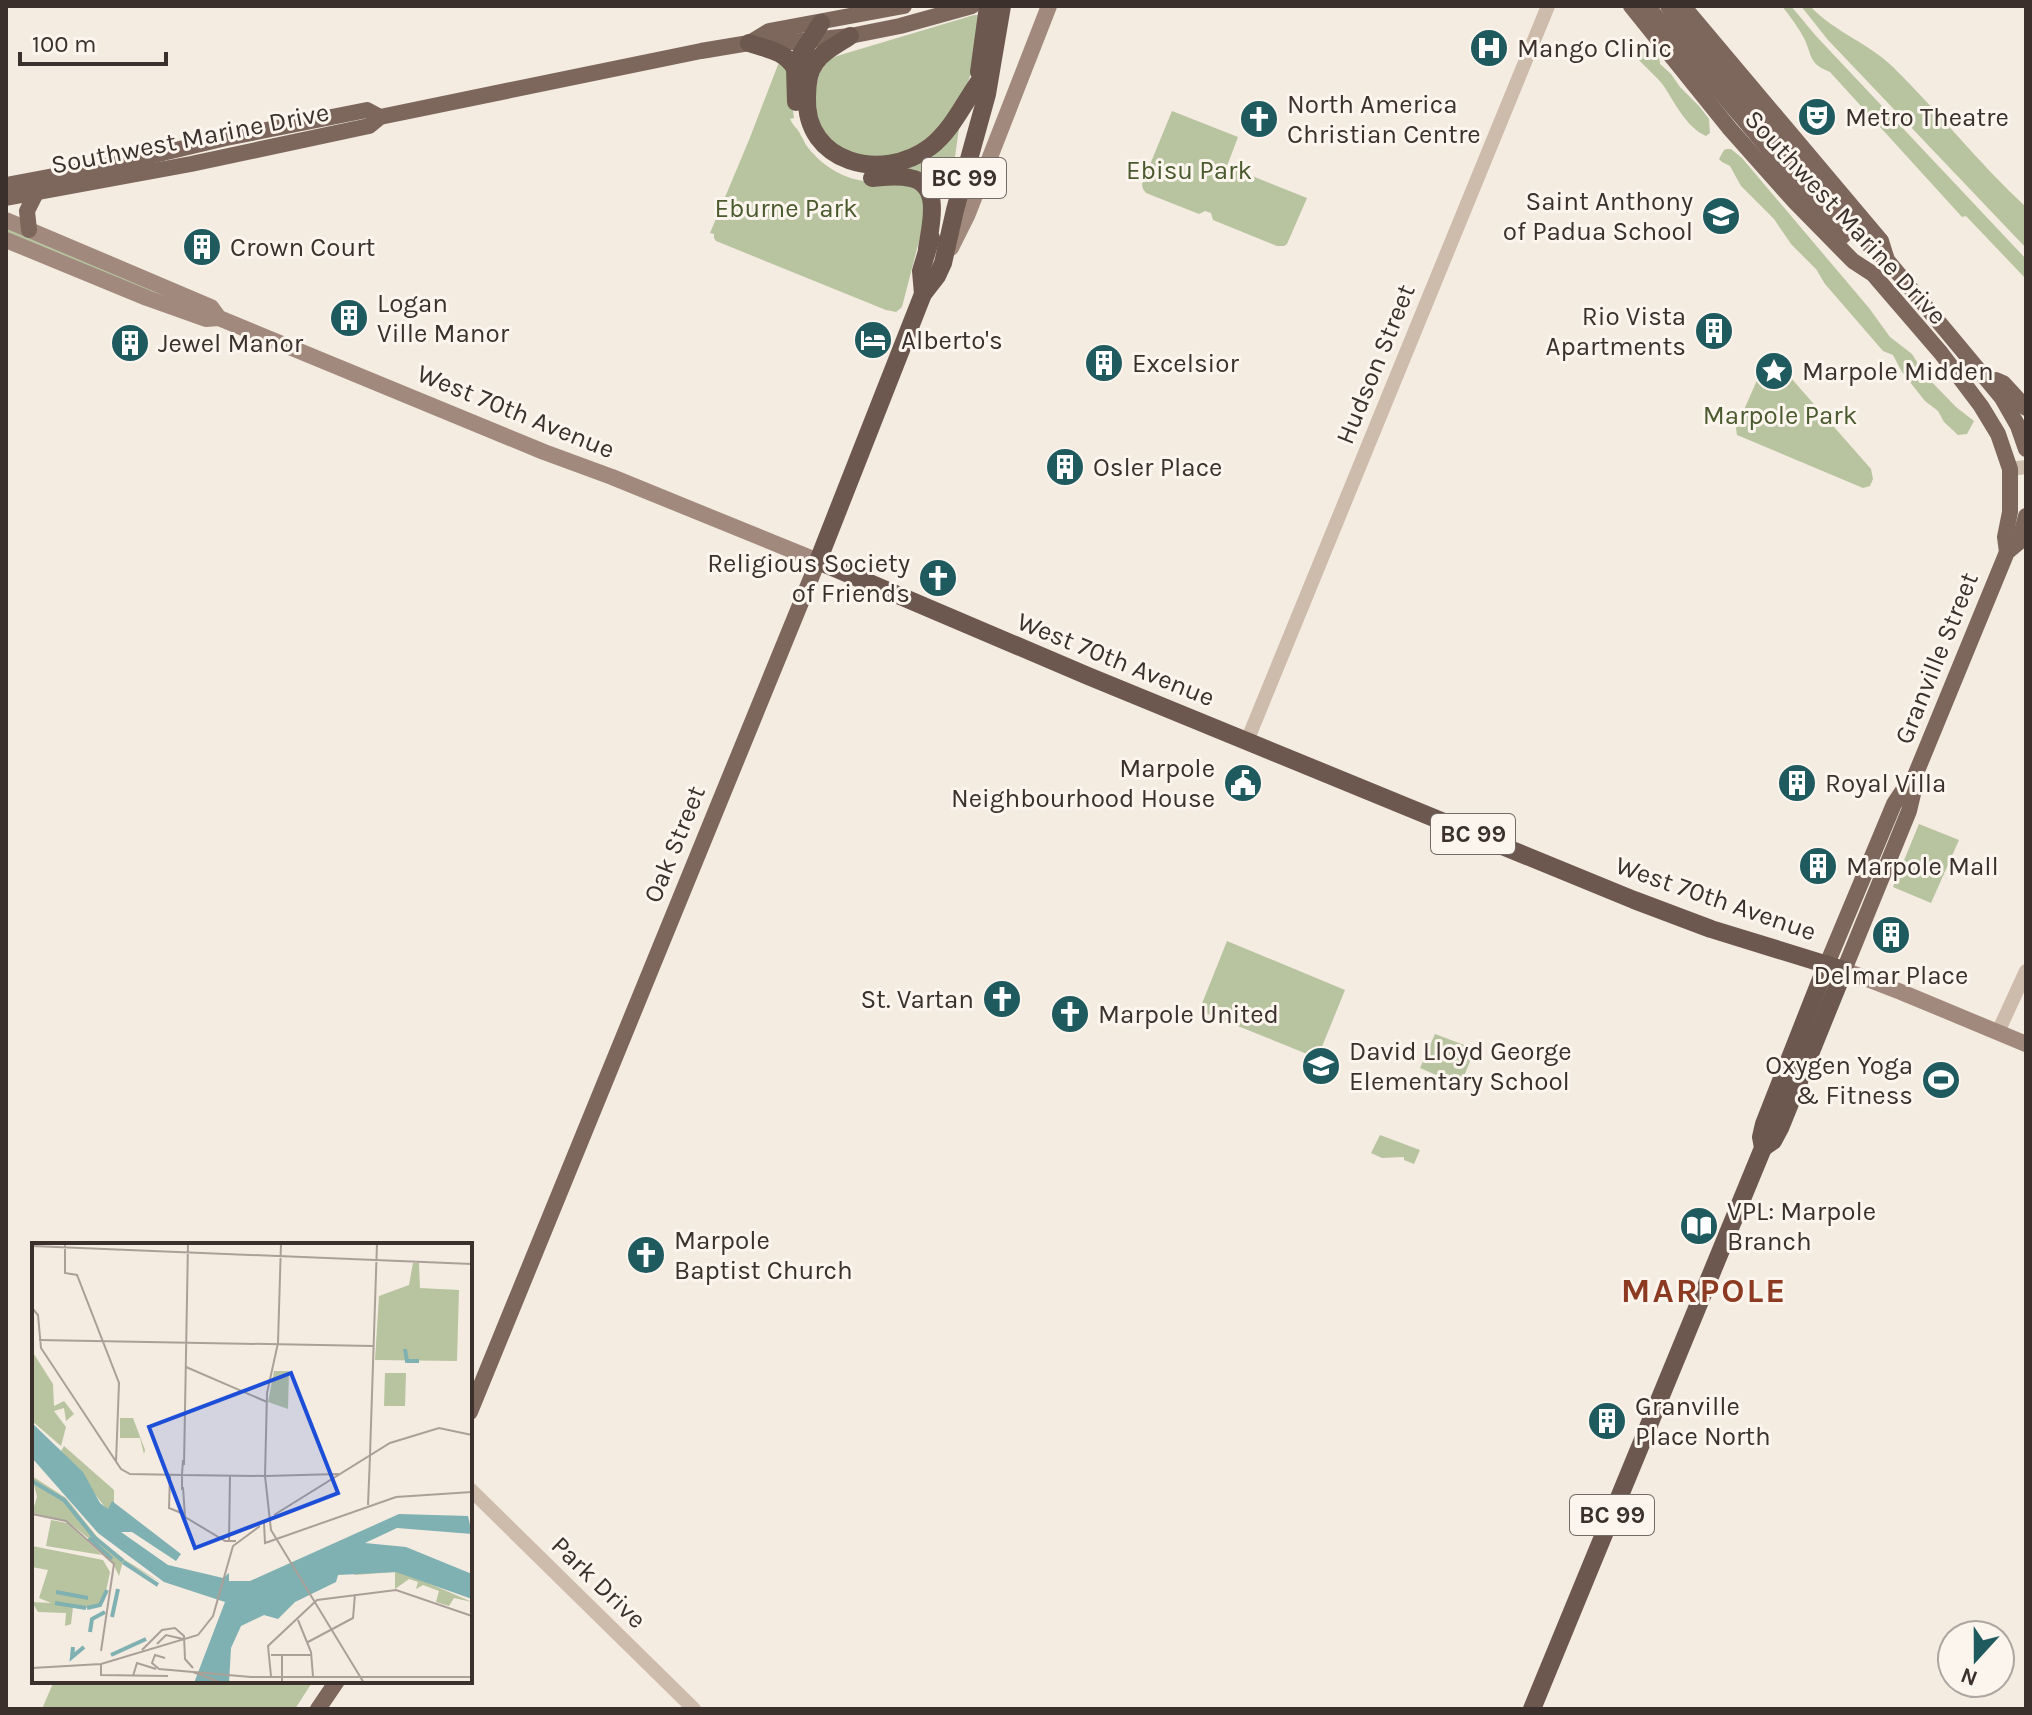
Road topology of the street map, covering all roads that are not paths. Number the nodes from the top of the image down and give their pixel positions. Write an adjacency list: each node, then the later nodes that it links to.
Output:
1 (904, 6): 11 (main road, Southwest Marine Drive)
2 (972, 6): 12 (main road, Southwest Marine Drive)
3 (988, 6): 17 (highway, BC 99)
4 (1002, 6): 17 (highway, BC 99)
5 (1049, 6): 27 (main road, Oak Street)
6 (1548, 6): 38 (street, Hudson Street)
7 (1631, 6): 28 (main road, Southwest Marine Drive)
8 (1647, 6): 15 (main road)
9 (1668, 6): 15 (main road)
10 (1683, 6): 26 (main road, Southwest Marine Drive)
11 (821, 23): 13 (highway); 14 (main road, Southwest Marine Drive)
12 (850, 36): 13 (main road, Southwest Marine Drive); 17 (highway)
13 (808, 41): 14 (main road, Southwest Marine Drive); 16 (highway)
14 (749, 43): 16 (highway); 18 (main road, Southwest Marine Drive)
15 (1708, 67): 26 (main road); 28 (main road)
16 (795, 68): 25 (highway)
17 (978, 90): 25 (highway, Oak Street / BC 99); 27 (highway, Oak Street / BC 99)
18 (380, 117): 19 (main road, Southwest Marine Drive); 20 (main road, Southwest Marine Drive)
19 (6, 185)
20 (36, 193): 21 (main road, Southwest Marine Drive); 23 (main road)
21 (6, 198)
22 (6, 220): 23 (main road, West 70th Avenue)
23 (29, 230): 30 (main road, West 70th Avenue)
24 (6, 240): 30 (main road, West 70th Avenue)
25 (927, 249): 29 (highway, Oak Street / BC 99)
26 (1887, 260): 31 (main road, Southwest Marine Drive)
27 (943, 263): 29 (highway, Oak Street / BC 99)
28 (1873, 274): 34 (main road, Southwest Marine Drive)
29 (923, 294): 37 (highway, Oak Street / BC 99)
30 (219, 318): 37 (main road, West 70th Avenue)
31 (1980, 372): 32 (main road); 33 (main road, Southwest Marine Drive)
32 (2026, 408)
33 (2026, 449)
34 (2018, 468): 36 (main road, Granville Street)
35 (2026, 516): 36 (main road, Granville Street)
36 (2007, 552): 39 (main road, Granville Street)
37 (818, 561): 38 (highway, West 70th Avenue / BC 99); 43 (main road, Oak Street)
38 (1247, 741): 39 (highway, West 70th Avenue / BC 99)
39 (1835, 967): 41 (main road, West 70th Avenue); 48 (highway, Granville Street / BC 99)
40 (2026, 971): 41 (street)
41 (1998, 1032): 42 (main road)
42 (2026, 1044)
43 (472, 1407)
44 (472, 1491): 47 (street, Park Drive)
45 (336, 1683): 46 (main road)
46 (318, 1709)
47 (694, 1709)
48 (1532, 1709)

